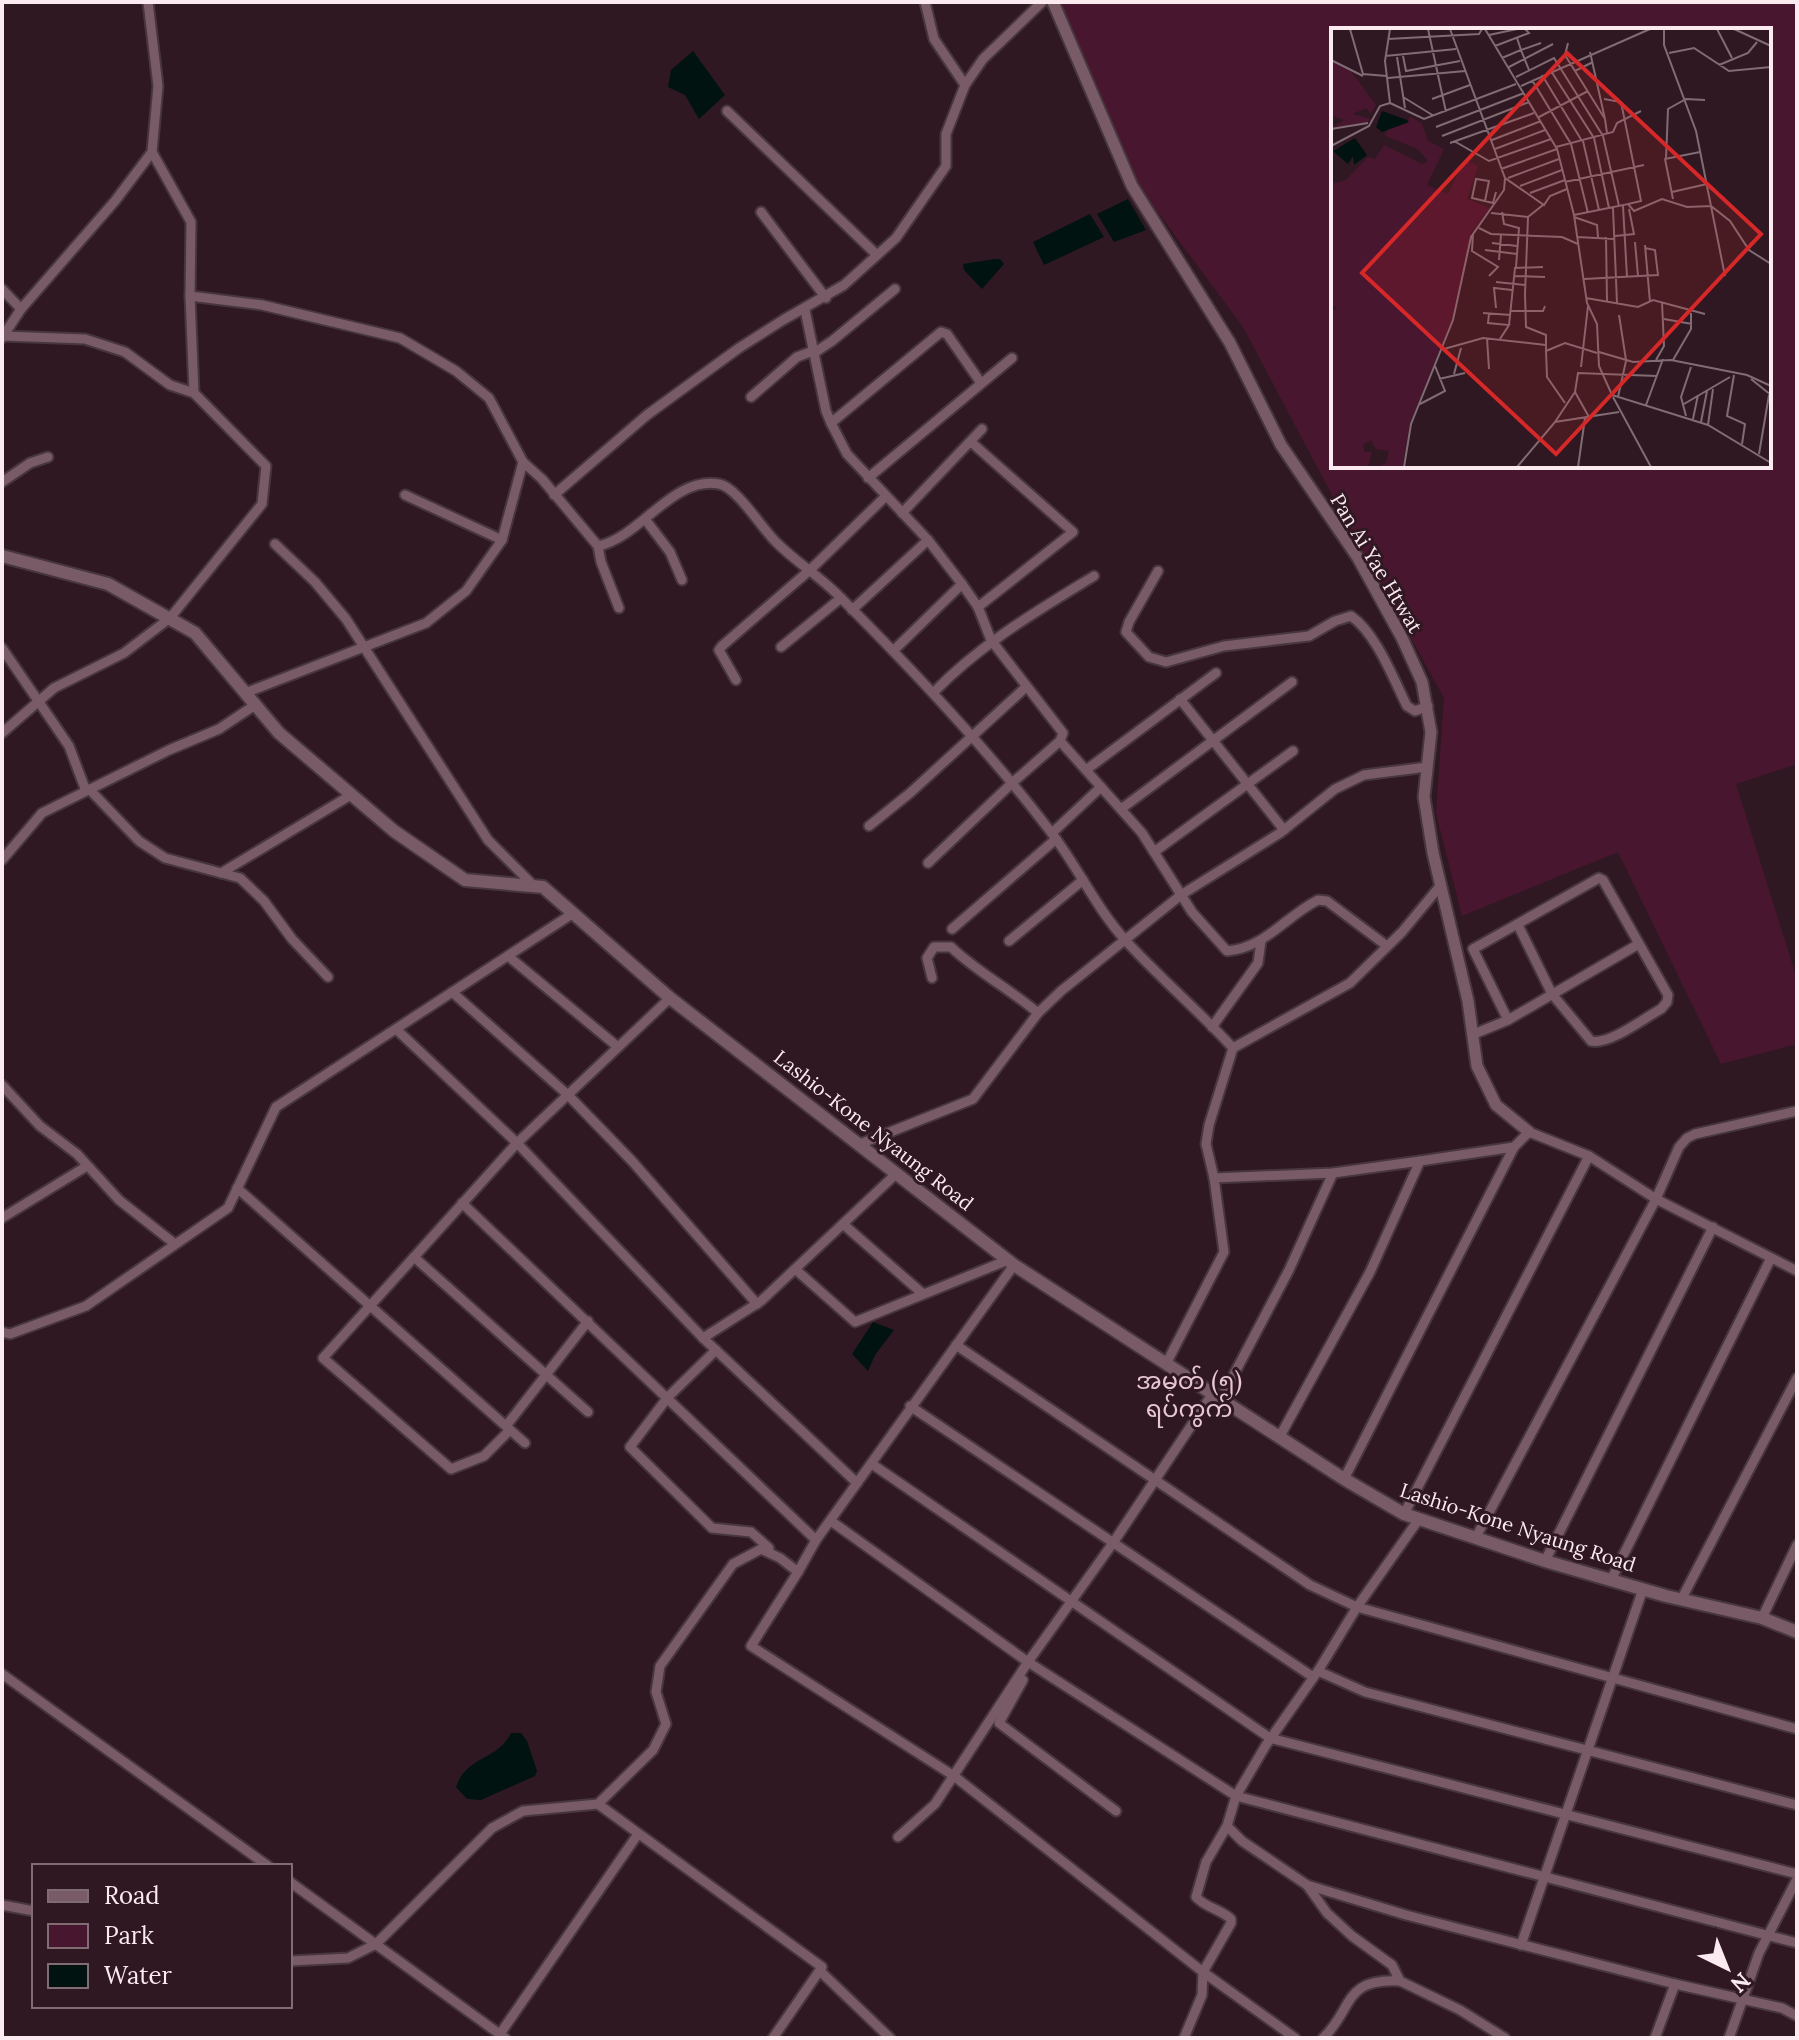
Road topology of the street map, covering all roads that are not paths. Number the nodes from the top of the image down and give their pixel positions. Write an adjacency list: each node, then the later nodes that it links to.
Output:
1 (148, 2): 7 (street)
2 (925, 2): 5 (street)
3 (1042, 2): 5 (street)
4 (1053, 2): 63 (street, Pan Ai Yae Htwat)
5 (965, 85): 9 (street)
6 (727, 111): 9 (street)
7 (152, 152): 12 (street); 14 (street)
8 (761, 212): 13 (street)
9 (877, 255): 13 (street)
10 (2, 289): 14 (street)
11 (895, 289): 17 (street)
12 (190, 296): 20 (street); 26 (street)
13 (826, 298): 15 (street)
14 (21, 309): 16 (street)
15 (805, 310): 17 (street); 30 (street)
16 (3, 337): 20 (street)
17 (814, 352): 21 (street); 22 (street)
18 (1012, 358): 19 (street)
19 (981, 383): 22 (street); 27 (street)
20 (194, 393): 48 (street)
21 (751, 397)
22 (831, 423): 27 (street)
23 (982, 429): 24 (street)
24 (971, 442): 32 (street); 45 (street)
25 (48, 457): 28 (street)
26 (523, 462): 30 (street); 34 (street)
27 (868, 478): 31 (street)
28 (2, 482)
29 (405, 495): 34 (street)
30 (554, 495): 37 (street)
31 (886, 496): 32 (street); 39 (street)
32 (902, 513): 35 (street)
33 (645, 519): 37 (street); 39 (street); 42 (street)
34 (502, 540): 50 (street)
35 (928, 540): 43 (street); 47 (street)
36 (275, 544): 50 (street)
37 (598, 546): 46 (street)
38 (2, 556): 48 (main road, Lashio-Kone Nyaung Road)
39 (811, 569): 44 (street); 55 (street)
40 (1158, 571): 63 (street)
41 (1094, 576): 49 (street)
42 (682, 580)
43 (962, 584): 45 (street); 53 (street)
44 (841, 598): 47 (street); 51 (street)
45 (978, 607): 49 (street)
46 (619, 608)
47 (852, 610): 53 (street)
48 (170, 618): 58 (main road, Lashio-Kone Nyaung Road); 61 (street)
49 (991, 640): 57 (street); 59 (street)
50 (362, 646): 58 (street); 85 (street)
51 (781, 647)
52 (2, 648): 61 (street)
53 (893, 651): 59 (street)
54 (1216, 673): 60 (street)
55 (736, 680)
56 (1292, 682): 66 (street)
57 (1026, 687): 65 (street); 67 (street)
58 (245, 693): 62 (main road, Lashio-Kone Nyaung Road)
59 (933, 693): 65 (street)
60 (1180, 699): 66 (street); 70 (street)
61 (39, 700): 64 (street); 74 (street)
62 (255, 705): 74 (street); 75 (main road, Lashio-Kone Nyaung Road)
63 (1428, 706): 69 (street, Pan Ai Yae Htwat)
64 (2, 733)
65 (970, 736): 72 (street); 77 (street)
66 (1213, 739): 71 (street); 76 (street)
67 (1060, 741): 70 (street); 72 (street)
68 (1293, 751): 71 (street)
69 (1427, 767): 78 (street); 86 (street, Pan Ai Yae Htwat)
70 (1086, 770): 73 (street)
71 (1247, 782): 78 (street); 80 (street)
72 (1011, 784): 79 (street); 82 (street)
73 (1101, 787): 76 (street); 79 (street)
74 (88, 790): 81 (street); 83 (street)
75 (351, 795): 83 (street); 85 (main road, Lashio-Kone Nyaung Road)
76 (1121, 809): 80 (street)
77 (869, 826)
78 (1284, 830): 87 (street)
79 (1054, 836): 84 (street); 90 (street)
80 (1154, 852): 87 (street)
81 (2, 860)
82 (928, 863)
83 (221, 873): 97 (street)
84 (1083, 880): 91 (street); 92 (street)
85 (534, 886): 88 (main road, Lashio-Kone Nyaung Road)
86 (1440, 886): 95 (street); 106 (street, Pan Ai Yae Htwat)
87 (1181, 895): 91 (street); 93 (street)
88 (572, 914): 96 (street); 101 (main road, Lashio-Kone Nyaung Road)
89 (1518, 925): 94 (street); 100 (street); 103 (street)
90 (952, 929)
91 (1124, 939): 102 (street); 104 (street)
92 (1009, 941)
93 (1261, 941): 95 (street); 104 (street)
94 (1637, 945): 100 (street); 100 (street)
95 (1387, 946): 108 (street)
96 (508, 956): 99 (street); 107 (street)
97 (328, 977)
98 (932, 978): 102 (street)
99 (452, 992): 105 (street); 110 (street)
100 (1552, 994): 103 (street)
101 (670, 998): 107 (street); 114 (main road, Lashio-Kone Nyaung Road)
102 (1038, 1013): 114 (street)
103 (1508, 1020): 106 (street)
104 (1212, 1027): 108 (street)
105 (396, 1029): 113 (street); 122 (street)
106 (1474, 1034): 112 (street, Pan Ai Yae Htwat)
107 (618, 1047): 110 (street)
108 (1233, 1048): 121 (street)
109 (2, 1085): 118 (street)
110 (568, 1095): 113 (street); 135 (street)
111 (1797, 1111): 123 (street)
112 (1529, 1132): 115 (street); 116 (street)
113 (517, 1143): 124 (street); 139 (street)
114 (860, 1144): 119 (main road, Lashio-Kone Nyaung Road)
115 (1514, 1147): 117 (street); 154 (street)
116 (1589, 1156): 123 (street); 156 (street)
117 (1420, 1161): 120 (street); 150 (street)
118 (87, 1166): 125 (street); 128 (street)
119 (897, 1173): 126 (street); 131 (main road, Lashio-Kone Nyaung Road)
120 (1333, 1173): 121 (street); 145 (street)
121 (1214, 1178): 142 (street)
122 (237, 1188): 128 (street); 136 (street)
123 (1656, 1199): 127 (street); 159 (street)
124 (462, 1203): 129 (street); 137 (street)
125 (2, 1218)
126 (843, 1224): 132 (street); 134 (street)
127 (1713, 1227): 130 (street); 164 (street)
128 (175, 1244): 138 (street)
129 (414, 1257): 136 (street); 143 (street)
130 (1771, 1258): 133 (street); 166 (street)
131 (1011, 1262): 134 (street); 140 (street); 142 (main road, Lashio-Kone Nyaung Road)
132 (795, 1269): 134 (street); 135 (street)
133 (1797, 1271)
134 (923, 1294)
135 (757, 1304): 139 (street)
136 (370, 1306): 149 (street); 149 (street)
137 (588, 1321): 143 (street); 146 (street)
138 (2, 1332)
139 (703, 1338): 141 (street)
140 (956, 1345): 147 (street); 153 (street)
141 (716, 1350): 146 (street); 155 (street)
142 (1166, 1364): 145 (main road, Lashio-Kone Nyaung Road)
143 (547, 1375): 148 (street); 149 (street)
144 (1797, 1378): 168 (street)
145 (1217, 1396): 150 (main road, Lashio-Kone Nyaung Road); 153 (street)
146 (668, 1397): 160 (street); 163 (street)
147 (910, 1406): 152 (street); 161 (street)
148 (588, 1412)
149 (508, 1428): 151 (street)
150 (1279, 1438): 154 (main road, Lashio-Kone Nyaung Road)
151 (525, 1443)
152 (872, 1464): 155 (street); 169 (street)
153 (1155, 1479): 161 (street); 170 (street)
154 (1344, 1479): 156 (main road, Lashio-Kone Nyaung Road)
155 (857, 1483): 158 (street)
156 (1404, 1514): 157 (main road, Lashio-Kone Nyaung Road)
157 (1419, 1519): 159 (main road, Lashio-Kone Nyaung Road); 170 (street)
158 (831, 1521): 160 (street); 173 (street)
159 (1476, 1537): 164 (main road, Lashio-Kone Nyaung Road)
160 (816, 1540): 165 (street)
161 (1113, 1543): 169 (street); 175 (street)
162 (1797, 1545): 171 (street)
163 (780, 1558): 165 (street); 182 (street)
164 (1545, 1561): 166 (main road, Lashio-Kone Nyaung Road)
165 (798, 1572): 180 (street)
166 (1611, 1580): 167 (main road, Lashio-Kone Nyaung Road)
167 (1643, 1589): 168 (main road, Lashio-Kone Nyaung Road); 176 (street)
168 (1681, 1600): 171 (main road, Lashio-Kone Nyaung Road)
169 (1072, 1602): 173 (street); 178 (street)
170 (1357, 1607): 175 (street); 176 (street)
171 (1762, 1618): 172 (main road, Lashio-Kone Nyaung Road)
172 (1797, 1632)
173 (1028, 1662): 180 (street); 181 (street); 184 (street)
174 (2, 1674): 189 (street)
175 (1316, 1674): 178 (street); 179 (street)
176 (1613, 1677): 177 (street); 179 (street)
177 (1797, 1729)
178 (1270, 1738): 181 (street); 185 (street)
179 (1588, 1752): 183 (street); 185 (street)
180 (954, 1776): 188 (street); 202 (street)
181 (1236, 1796): 186 (street); 191 (street)
182 (598, 1804): 187 (street); 198 (street)
183 (1797, 1805)
184 (1116, 1811)
185 (1567, 1814): 190 (street); 191 (street)
186 (1227, 1826): 193 (street); 202 (street)
187 (638, 1834): 201 (street); 207 (street)
188 (898, 1837)
189 (265, 1864)
190 (1797, 1876): 196 (street)
191 (1544, 1878): 196 (street); 199 (street)
192 (292, 1883): 198 (street)
193 (1307, 1885): 199 (street); 203 (street)
194 (2, 1905): 195 (street)
195 (32, 1911)
196 (1768, 1933): 197 (street); 205 (street)
197 (1797, 1943)
198 (376, 1944): 200 (street); 207 (street)
199 (1521, 1945): 204 (street)
200 (292, 1961)
201 (820, 1971): 208 (street); 209 (street)
202 (1203, 1972): 210 (street); 211 (street)
203 (1400, 1981): 212 (street); 213 (street)
204 (1675, 1984): 205 (street); 214 (street)
205 (1743, 1999): 206 (street); 215 (street)
206 (1797, 2016)
207 (503, 2036)
208 (773, 2038)
209 (890, 2038)
210 (1184, 2038)
211 (1295, 2038)
212 (1323, 2038)
213 (1505, 2038)
214 (1655, 2038)
215 (1729, 2038)

